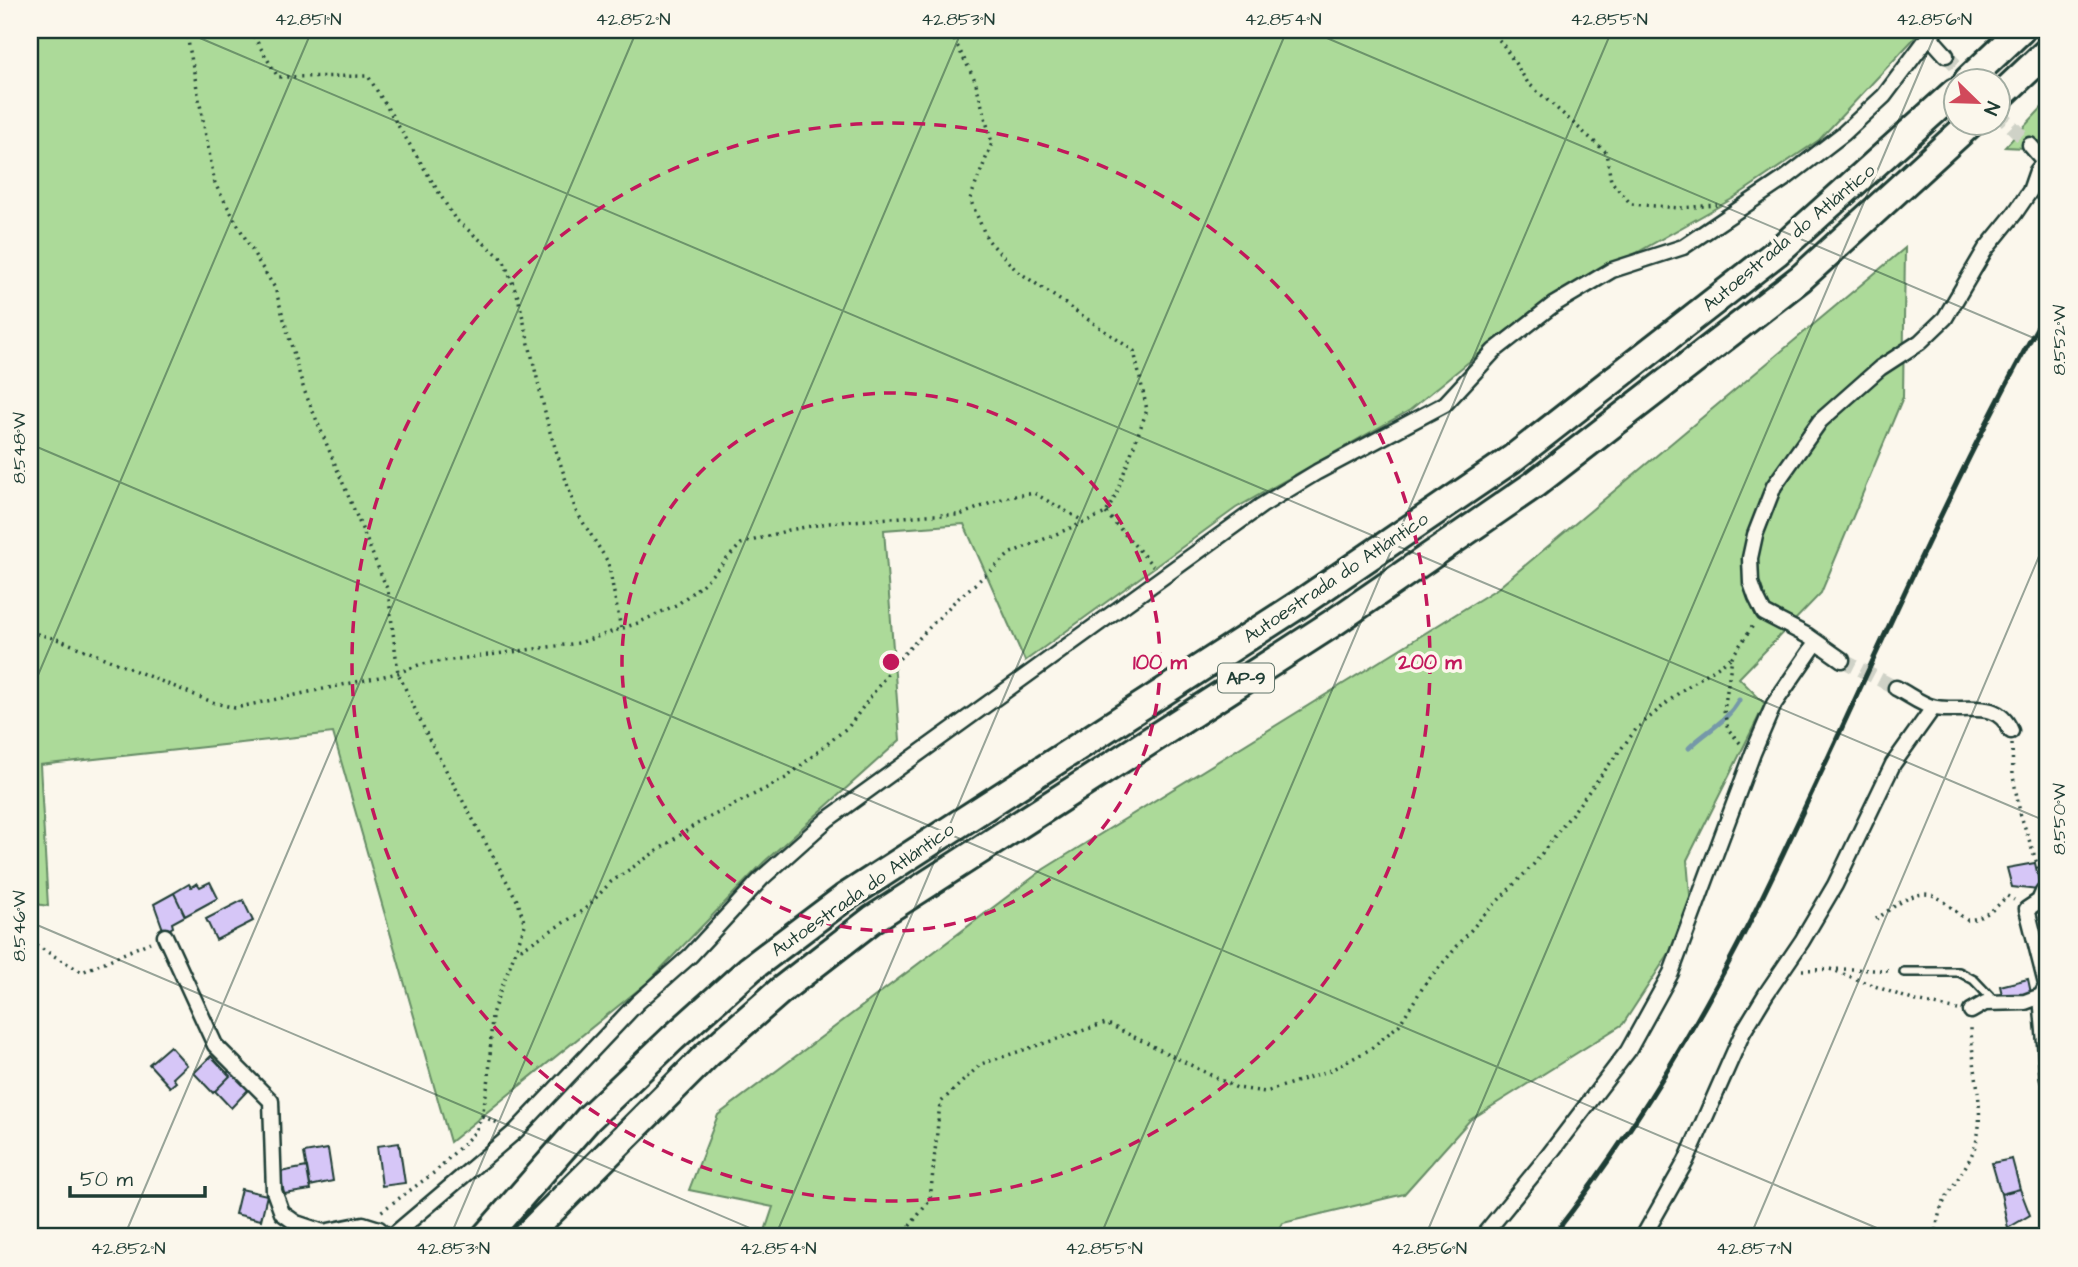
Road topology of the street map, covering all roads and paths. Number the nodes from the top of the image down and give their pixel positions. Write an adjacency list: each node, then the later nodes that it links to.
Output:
1 (186, 30): 25 (path)
2 (250, 30): 20 (path)
3 (949, 30): 16 (path)
4 (1489, 30): 15 (path)
5 (2021, 30): 9 (highway)
6 (1933, 33): 8 (street); 15 (street)
7 (2048, 51): 10 (highway)
8 (1946, 55)
9 (1983, 66)
10 (2011, 86)
11 (1941, 105): 46 (highway, Autoestrada do Atlántico / AP-9)
12 (1957, 136): 47 (highway, Autoestrada do Atlántico / AP-9)
13 (2030, 145): 14 (street)
14 (2046, 159): 19 (street)
15 (1737, 209): 18 (street)
16 (1106, 513): 17 (path); 18 (path)
17 (1083, 521): 20 (path); 35 (path)
18 (1162, 576): 45 (street)
19 (1764, 613): 22 (street); 23 (path)
20 (621, 629): 25 (path)
21 (30, 632): 25 (path)
22 (1812, 639): 24 (street); 51 (street)
23 (1732, 657): 28 (path); 50 (path)
24 (1842, 660)
25 (398, 673): 35 (path)
26 (1896, 688): 27 (street)
27 (1933, 708): 29 (street); 37 (street)
28 (1728, 729)
29 (2011, 731): 30 (path)
30 (2043, 892): 31 (street)
31 (2027, 909): 32 (path); 39 (street)
32 (1876, 919)
33 (165, 936): 34 (path); 44 (street)
34 (30, 942)
35 (515, 953): 43 (path)
36 (1830, 969): 37 (path); 38 (path); 41 (path)
37 (1783, 972): 52 (street)
38 (1904, 972): 40 (lane)
39 (2045, 988): 40 (street); 42 (street)
40 (1995, 1002): 41 (street)
41 (1971, 1011): 53 (path)
42 (2048, 1079)
43 (363, 1224): 44 (street); 45 (street)
44 (320, 1235)
45 (390, 1237)
46 (485, 1237)
47 (525, 1237)
48 (703, 1237): 49 (path)
49 (715, 1237)
50 (901, 1237)
51 (1482, 1237)
52 (1643, 1237)
53 (1935, 1237)

